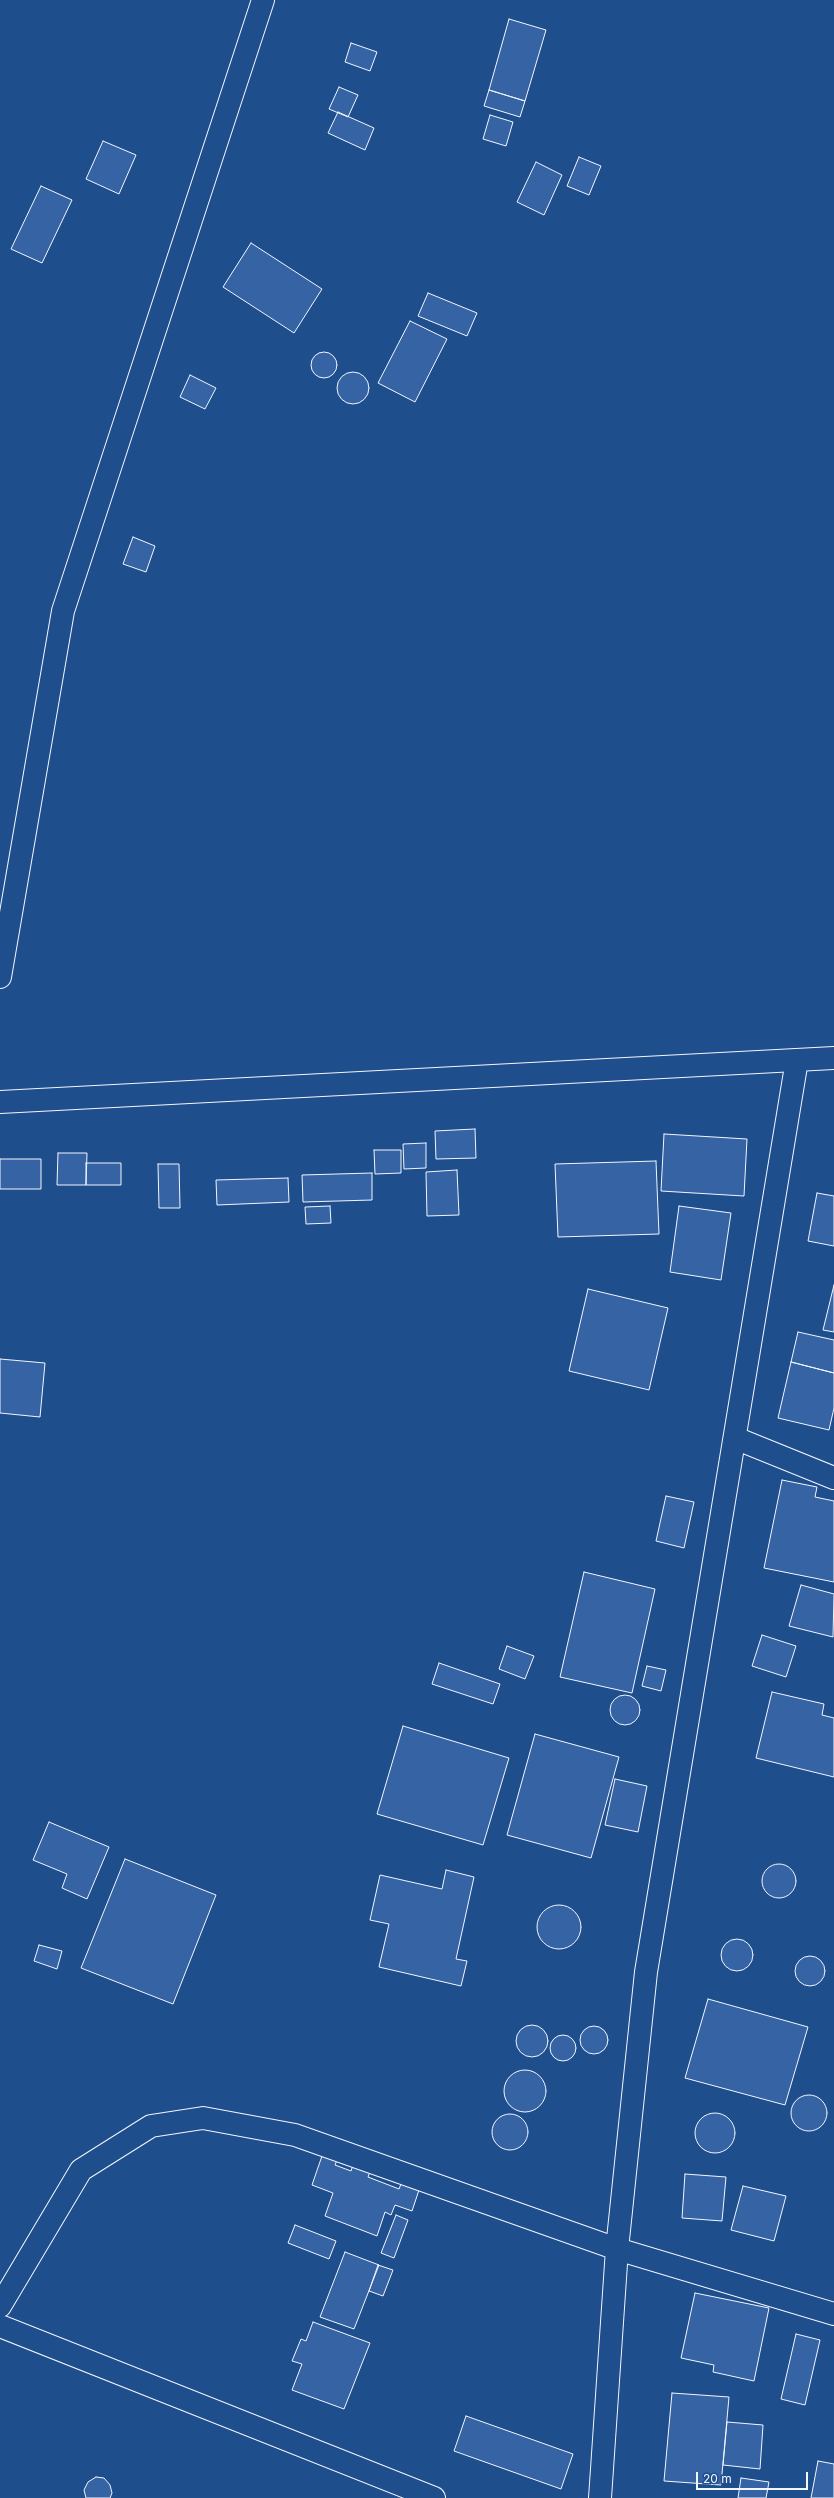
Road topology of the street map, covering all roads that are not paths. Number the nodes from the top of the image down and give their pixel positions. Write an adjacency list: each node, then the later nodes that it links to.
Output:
1 (263, 0): 2 (main road)
2 (0, 977)
3 (834, 1058): 4 (main road)
4 (796, 1060): 5 (main road); 6 (main road)
5 (0, 1102)
6 (735, 1438): 7 (main road); 8 (main road)
7 (834, 1478)
8 (617, 2249): 9 (main road); 10 (main road); 13 (main road)
9 (0, 2306)
10 (834, 2314)
11 (0, 2326): 12 (main road)
12 (434, 2498)
13 (600, 2498)

